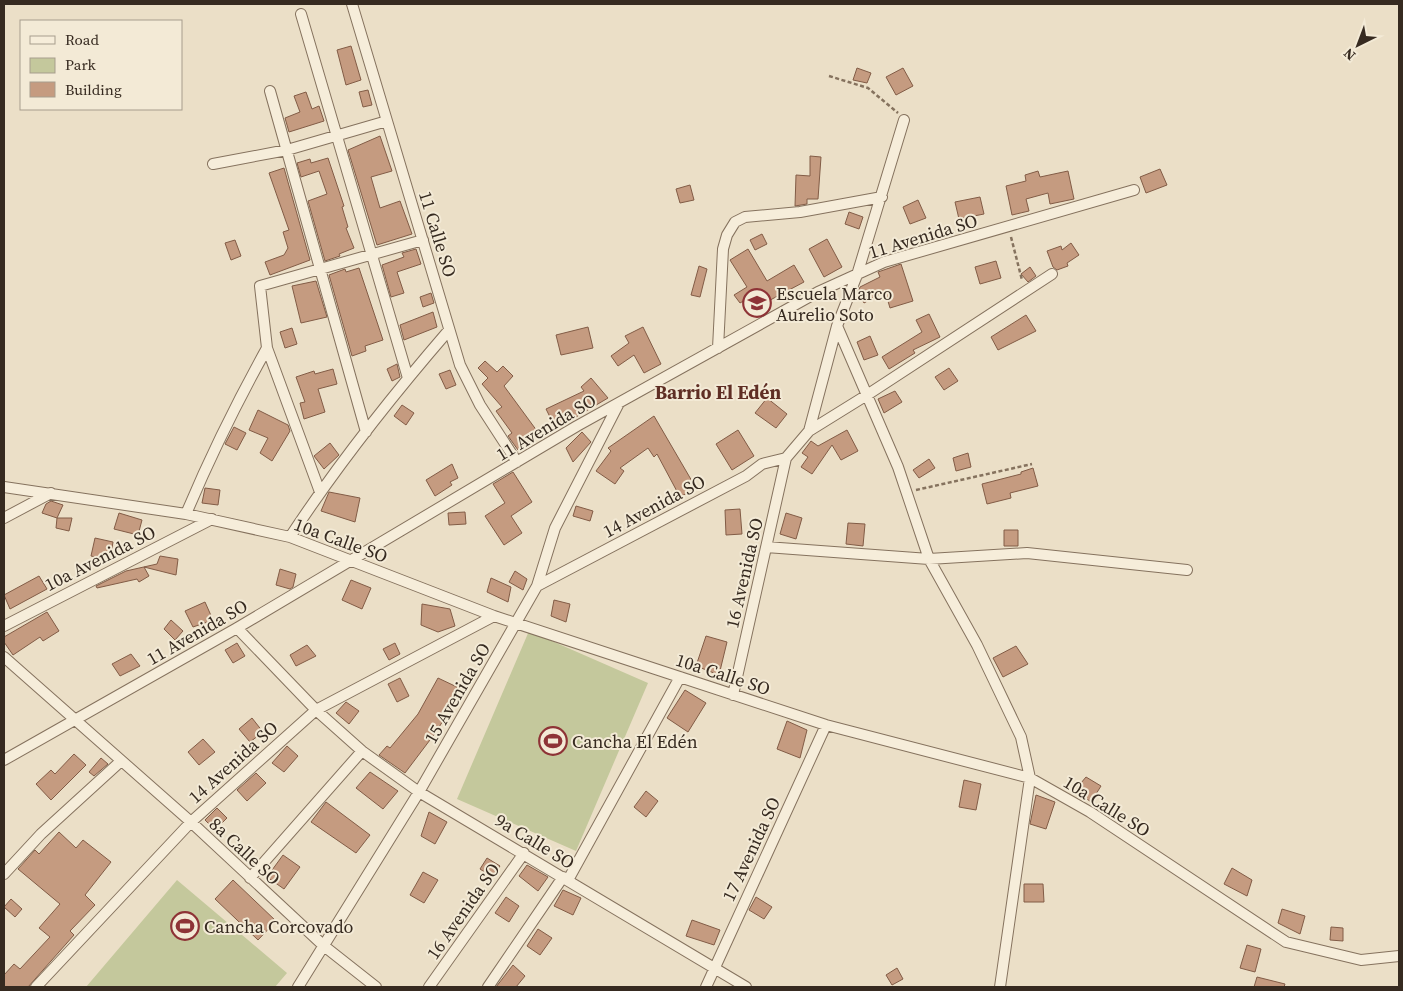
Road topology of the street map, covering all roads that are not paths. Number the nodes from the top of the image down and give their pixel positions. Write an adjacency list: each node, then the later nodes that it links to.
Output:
1 (352, 4): 5 (street, 11 Calle SO)
2 (300, 14): 6 (street)
3 (270, 91): 7 (street)
4 (904, 120): 10 (street)
5 (387, 121): 6 (street); 11 (street, 11 Calle SO)
6 (337, 137): 7 (street); 12 (street)
7 (287, 150): 8 (street); 13 (street)
8 (213, 164)
9 (1134, 190): 15 (street, 11 Avenida SO)
10 (882, 197): 15 (street); 19 (street)
11 (423, 240): 12 (street); 17 (street, 11 Calle SO)
12 (371, 254): 13 (street); 20 (street)
13 (320, 269): 18 (street); 24 (street)
14 (1052, 274): 21 (street)
15 (858, 275): 16 (street); 19 (street, 11 Avenida SO)
16 (838, 326): 21 (street); 23 (street)
17 (449, 330): 20 (street); 26 (street, 11 Calle SO)
18 (267, 348): 28 (street); 30 (street)
19 (718, 348): 22 (street, 11 Avenida SO)
20 (408, 378): 24 (street)
21 (867, 395): 23 (street); 35 (street)
22 (620, 402): 26 (street, 11 Avenida SO); 38 (street, 15 Avenida SO)
23 (809, 431): 25 (street)
24 (366, 432): 28 (street)
25 (786, 458): 34 (street, 16 Avenida SO); 38 (street, 14 Avenida SO)
26 (517, 462): 36 (street, 11 Avenida SO)
27 (4, 487): 29 (street, 10a Calle SO)
28 (320, 492): 33 (street)
29 (51, 493): 30 (street, 10a Calle SO); 31 (street)
30 (186, 514): 32 (street, 10a Calle SO)
31 (4, 518)
32 (212, 519): 33 (street, 10a Calle SO); 41 (street, 10a Avenida SO)
33 (290, 537): 36 (street, 10a Calle SO)
34 (766, 547): 35 (street); 45 (street, 16 Avenida SO)
35 (929, 559): 37 (street); 52 (street)
36 (353, 560): 39 (street, 10a Calle SO); 42 (street, 11 Avenida SO)
37 (1187, 570)
38 (537, 586): 40 (street, 15 Avenida SO)
39 (494, 616): 40 (street, 10a Calle SO); 46 (street, 14 Avenida SO)
40 (517, 623): 44 (street, 10a Calle SO); 53 (street, 15 Avenida SO)
41 (4, 626)
42 (237, 628): 46 (street, 9a Calle SO); 47 (street, 11 Avenida SO)
43 (4, 657): 47 (street, 8a Calle SO)
44 (680, 677): 45 (street, 10a Calle SO); 58 (street)
45 (733, 695): 48 (street, 10a Calle SO)
46 (316, 710): 49 (street, 9a Calle SO); 54 (street, 14 Avenida SO)
47 (74, 721): 50 (street, 11 Avenida SO); 51 (street, 8a Calle SO)
48 (826, 725): 52 (street, 10a Calle SO); 61 (street, 17 Avenida SO)
49 (362, 751): 53 (street, 9a Calle SO); 57 (street)
50 (4, 760)
51 (121, 761): 54 (street, 8a Calle SO); 56 (street)
52 (1030, 778): 60 (street, 10a Calle SO); 69 (street)
53 (419, 792): 55 (street, 9a Calle SO); 59 (street, 15 Avenida SO)
54 (191, 822): 57 (street, 8a Calle SO); 62 (street, 14 Avenida SO)
55 (524, 853): 58 (street, 9a Calle SO); 65 (street, 16 Avenida SO)
56 (4, 874)
57 (250, 878): 59 (street, 8a Calle SO)
58 (565, 878): 61 (street, 9a Calle SO); 66 (street)
59 (324, 946): 63 (street, 15 Avenida SO); 64 (street, 8a Calle SO)
60 (1399, 956)
61 (714, 968): 67 (street, 17 Avenida SO); 68 (street, 9a Calle SO)
62 (36, 987)
63 (298, 987)
64 (376, 987)
65 (430, 987)
66 (488, 987)
67 (706, 987)
68 (746, 987)
69 (1000, 987)

